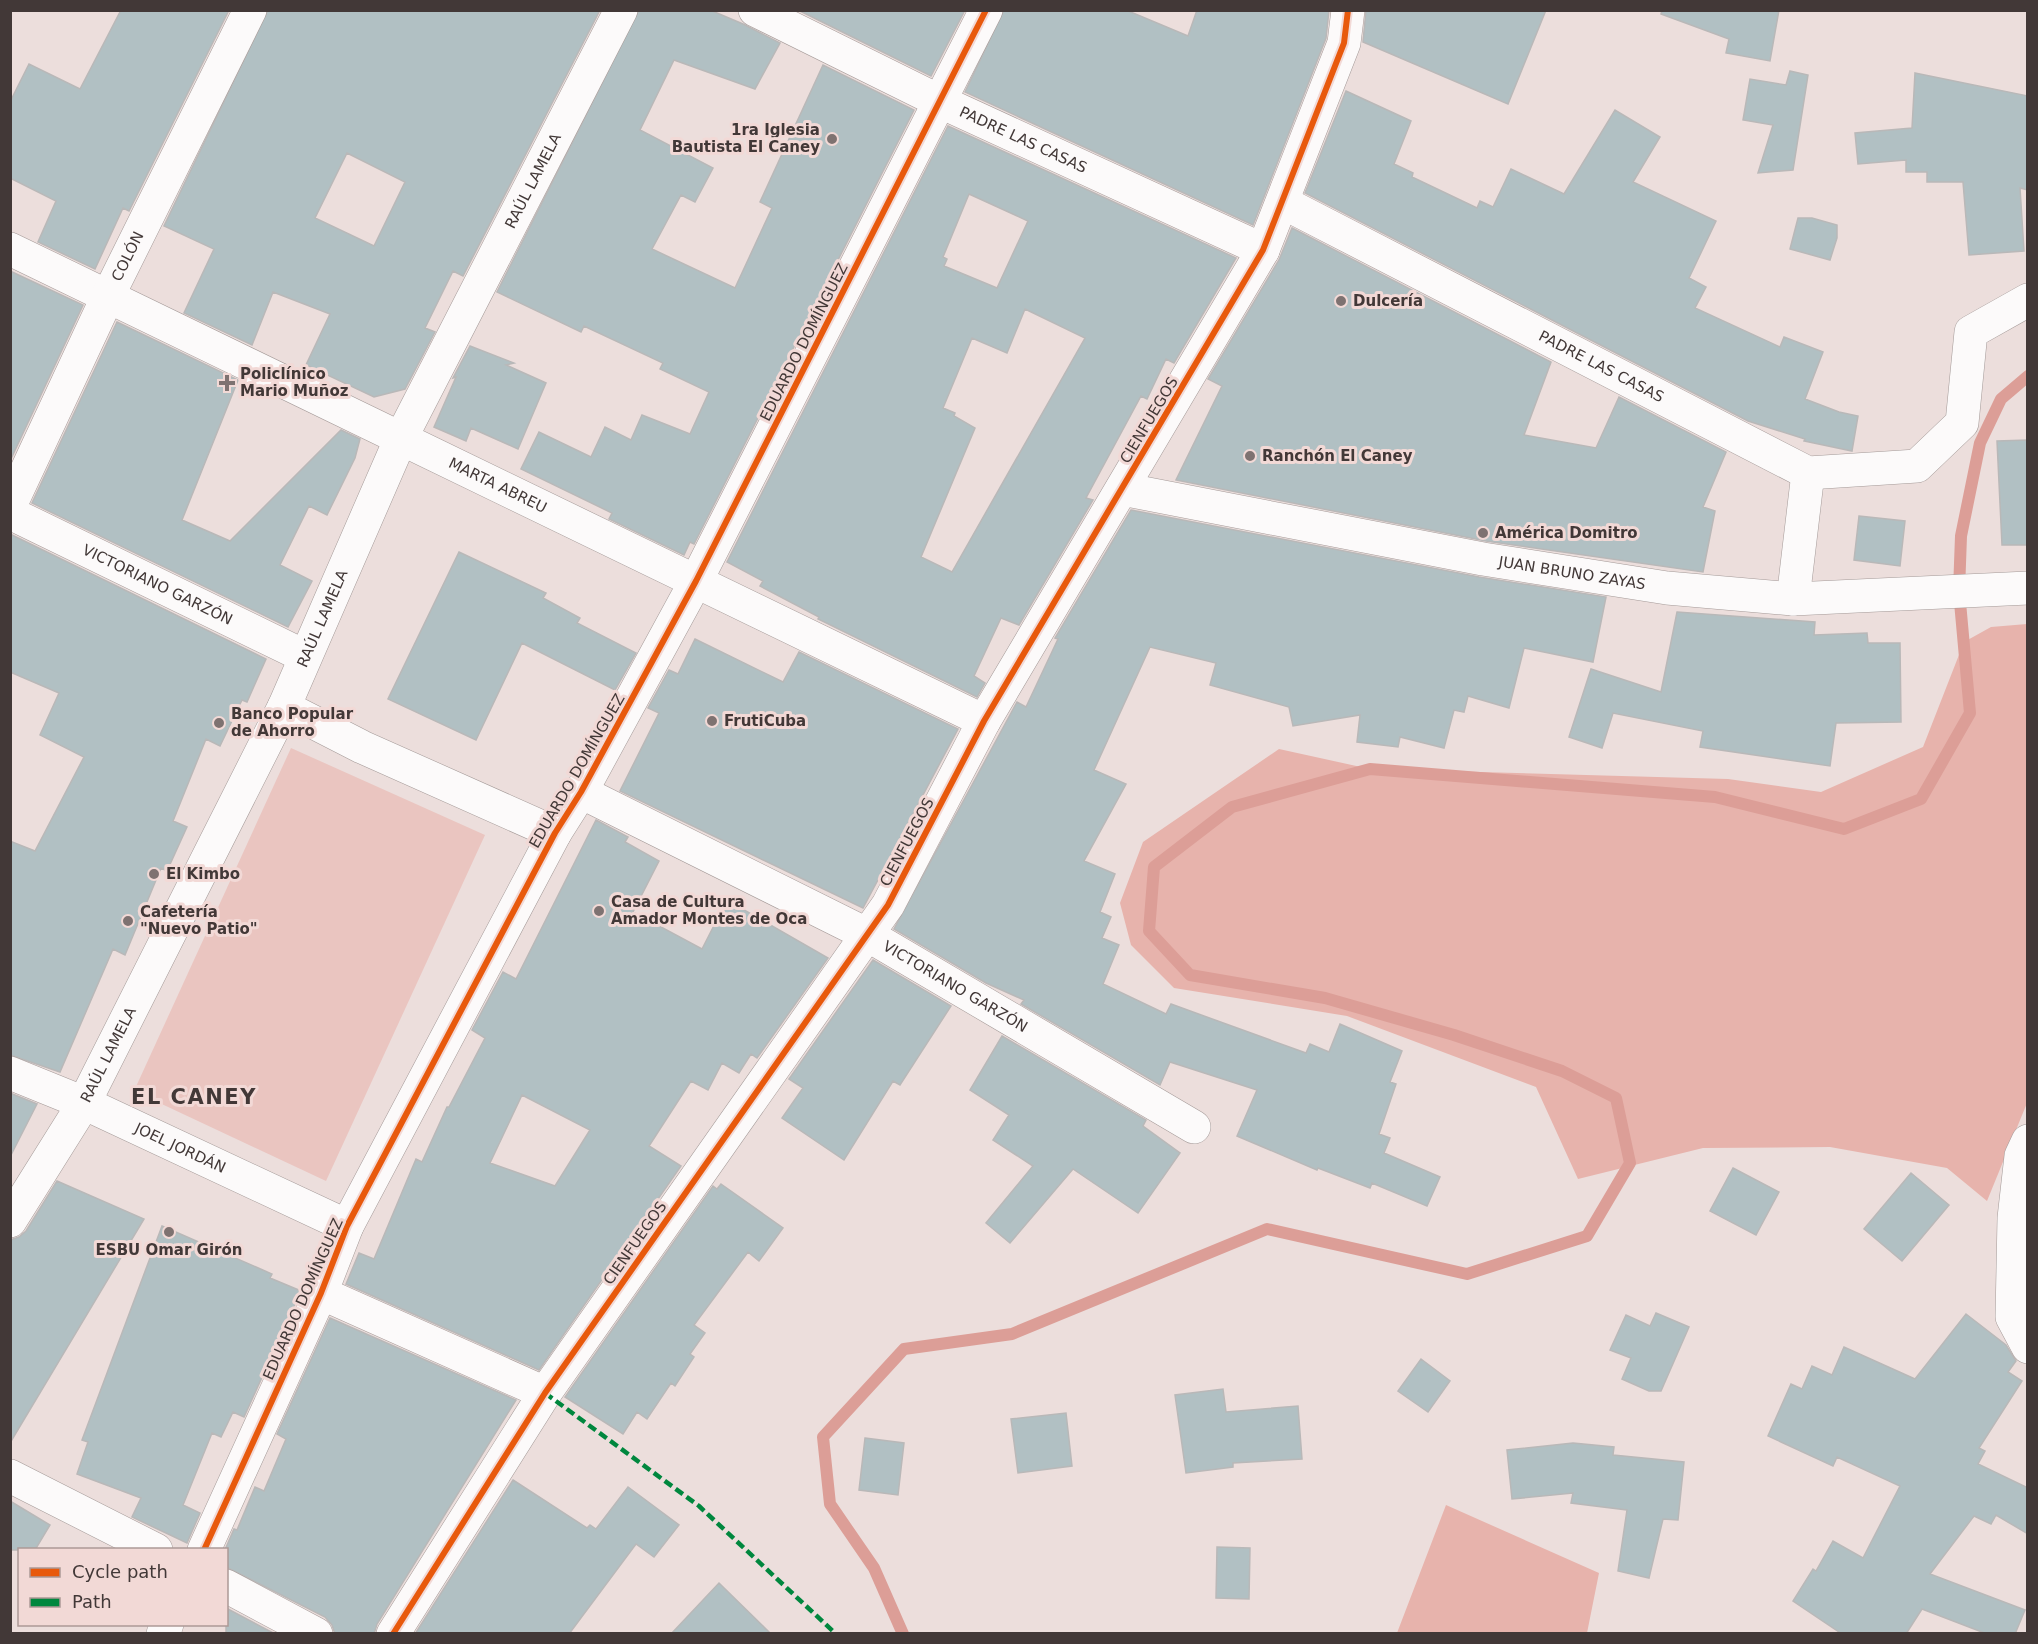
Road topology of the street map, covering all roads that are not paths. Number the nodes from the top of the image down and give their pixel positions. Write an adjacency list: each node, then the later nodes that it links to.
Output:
1 (250, 10): 10 (street, COLÓN)
2 (621, 10): 12 (street, RAÚL LAMELA)
3 (755, 10): 6 (street, PADRE LAS CASAS)
4 (986, 10): 6 (street, EDUARDO DOMÍNGUEZ)
5 (1348, 10): 7 (street, CIENFUEGOS)
6 (939, 101): 9 (street, PADRE LAS CASAS); 17 (street, EDUARDO DOMÍNGUEZ)
7 (1284, 203): 9 (street, CIENFUEGOS); 13 (street, PADRE LAS CASAS)
8 (10, 249): 10 (street, MARTA ABREU)
9 (1263, 250): 14 (street, CIENFUEGOS)
10 (108, 296): 12 (street, MARTA ABREU); 15 (street, COLÓN)
11 (2028, 300): 13 (street)
12 (401, 438): 17 (street, MARTA ABREU); 20 (street, RAÚL LAMELA)
13 (1808, 473): 19 (street)
14 (1122, 489): 19 (street, JUAN BRUNO ZAYAS); 22 (street, CIENFUEGOS)
15 (10, 506)
16 (10, 513): 20 (street, VICTORIANO GARZÓN)
17 (696, 581): 22 (street, MARTA ABREU); 23 (street, EDUARDO DOMÍNGUEZ)
18 (2028, 588): 19 (street, JUAN BRUNO ZAYAS)
19 (1793, 599)
20 (304, 656): 21 (street, RAÚL LAMELA)
21 (284, 707): 24 (street); 27 (street, RAÚL LAMELA)
22 (984, 721): 25 (street, CIENFUEGOS)
23 (581, 792): 24 (street, EDUARDO DOMÍNGUEZ); 25 (street, VICTORIANO GARZÓN)
24 (555, 833): 31 (street, EDUARDO DOMÍNGUEZ)
25 (866, 934): 28 (street, VICTORIANO GARZÓN); 34 (street, CIENFUEGOS)
26 (10, 1073): 27 (street, JOEL JORDÁN)
27 (84, 1103): 30 (street, RAÚL LAMELA); 31 (street, JOEL JORDÁN)
28 (1194, 1127)
29 (2028, 1141): 33 (street)
30 (10, 1221)
31 (347, 1226): 32 (street, EDUARDO DOMÍNGUEZ)
32 (321, 1293): 34 (street); 37 (street, EDUARDO DOMÍNGUEZ)
33 (2028, 1347)
34 (545, 1393): 40 (street, CIENFUEGOS)
35 (10, 1476): 36 (street)
36 (152, 1548)
37 (205, 1548)
38 (228, 1587): 39 (street)
39 (316, 1634)
40 (393, 1634)

